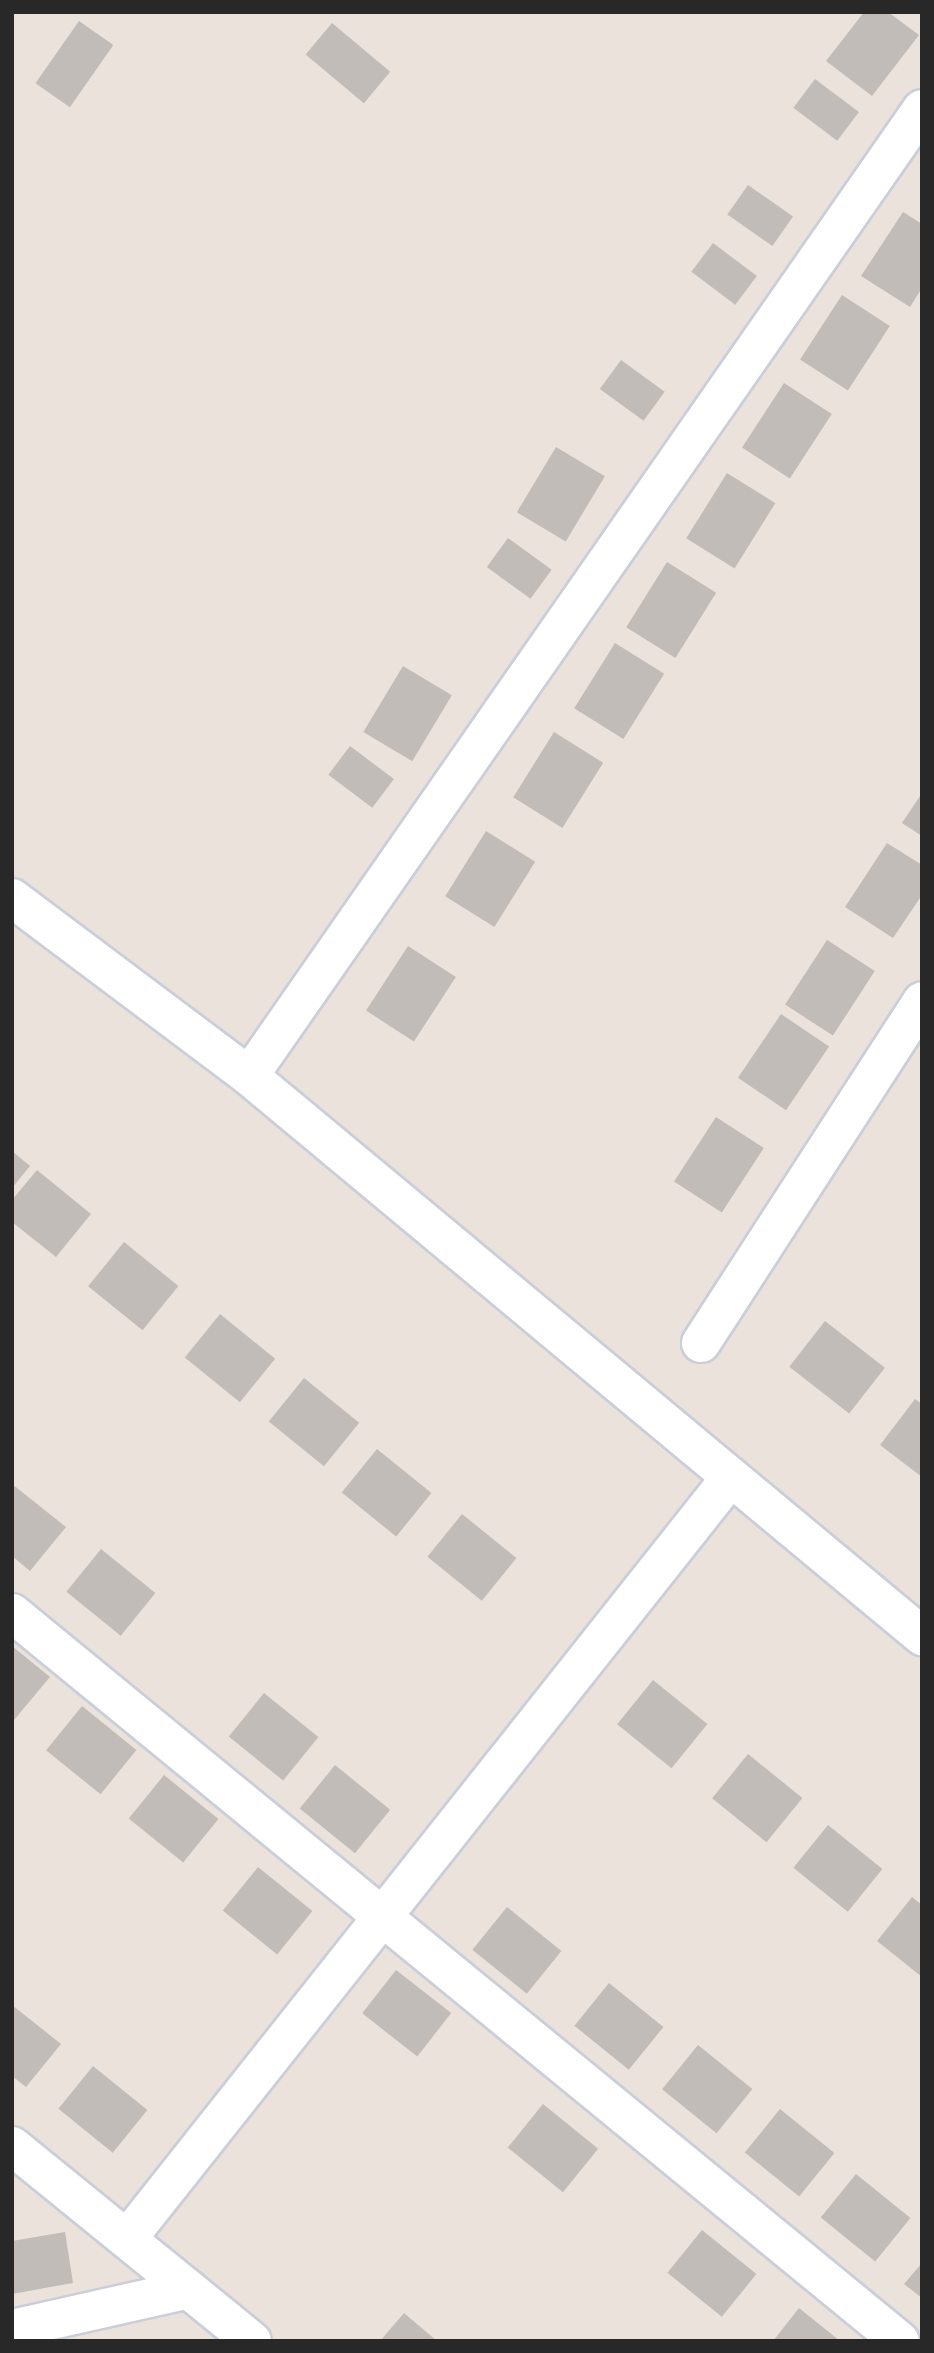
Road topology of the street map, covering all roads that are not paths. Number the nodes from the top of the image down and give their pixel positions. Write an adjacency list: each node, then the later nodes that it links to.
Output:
1 (922, 109): 4 (street)
2 (12, 898): 4 (street)
3 (922, 1001): 5 (street)
4 (249, 1076): 6 (street)
5 (701, 1343)
6 (731, 1477): 8 (street); 9 (street)
7 (12, 1613): 9 (street)
8 (922, 1636)
9 (385, 1913): 11 (street); 15 (street)
10 (12, 2146): 11 (street)
11 (127, 2239): 12 (street)
12 (189, 2289): 13 (street); 14 (street)
13 (12, 2329)
14 (252, 2341)
15 (900, 2341)

